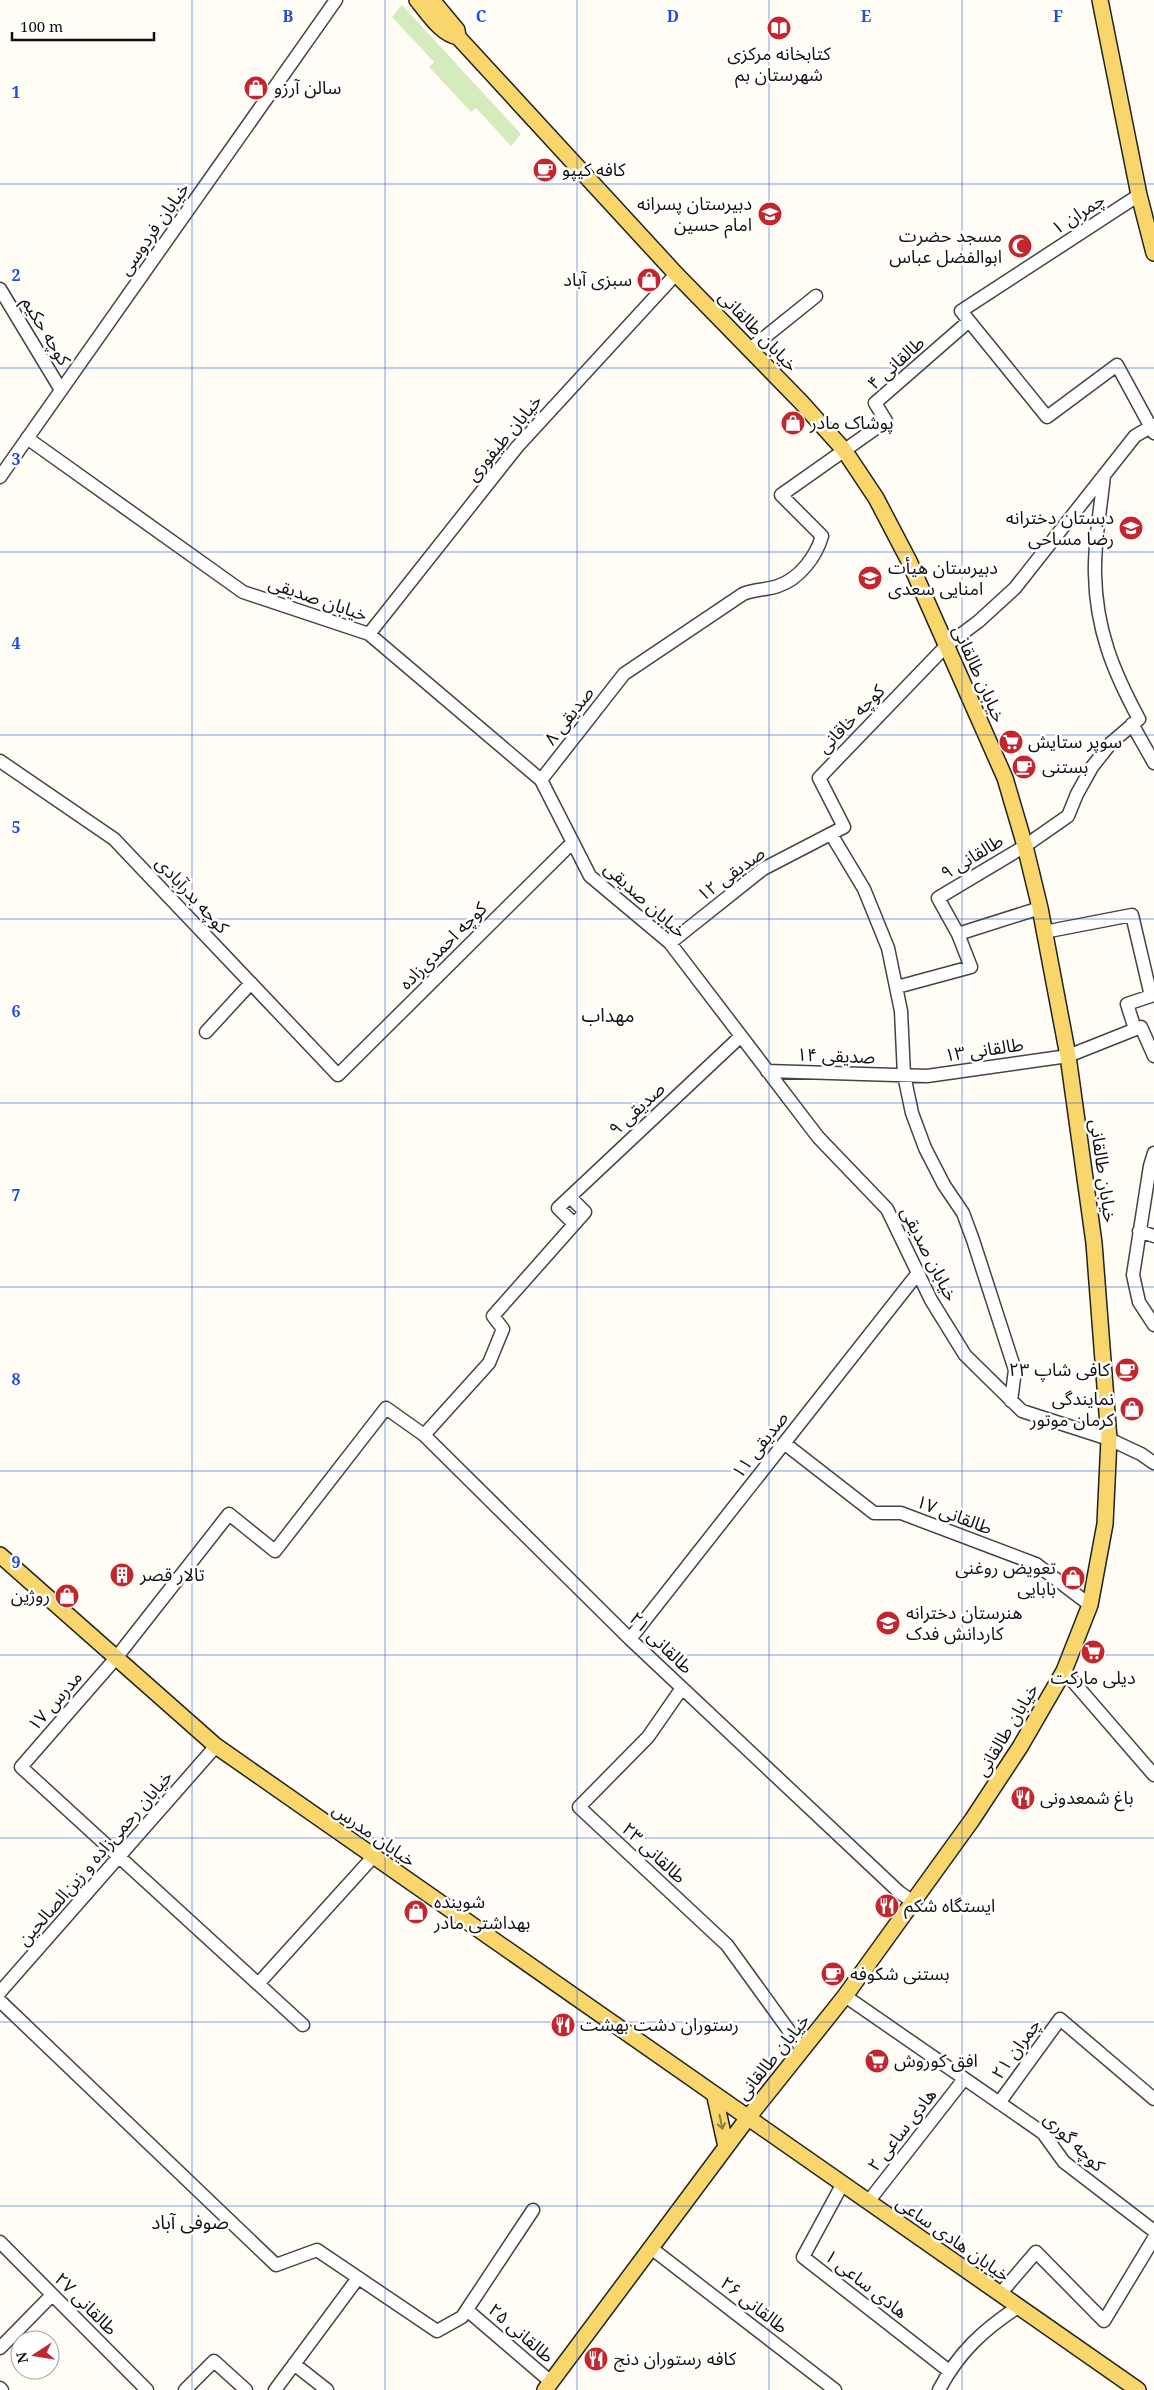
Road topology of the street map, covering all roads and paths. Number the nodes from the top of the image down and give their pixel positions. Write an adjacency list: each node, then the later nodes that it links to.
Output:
1 (336, 0): 15 (street, خیابان فردوسی)
2 (417, 0): 7 (main road, خیابان طالقانی)
3 (432, 0): 6 (main road)
4 (447, 0): 6 (main road)
5 (1100, 0): 8 (main road)
6 (448, 17): 7 (main road)
7 (458, 37): 10 (main road, خیابان طالقانی)
8 (1139, 195): 9 (main road); 13 (street, چمران ۱)
9 (1154, 253)
10 (676, 274): 14 (main road, خیابان طالقانی); 21 (street, خیابان طیفوری)
11 (0, 290): 15 (street, کوچه حکیم)
12 (816, 296): 14 (street)
13 (965, 316): 16 (street); 18 (street, طالقانی ۴)
14 (750, 349): 18 (main road, خیابان طالقانی)
15 (61, 390): 17 (street, خیابان فردوسی)
16 (1153, 428): 19 (street)
17 (27, 438): 20 (street, خیابان فردوسی); 21 (street, خیابان صدیقی)
18 (844, 450): 22 (main road, خیابان طالقانی); 26 (street, صدیقی ۸)
19 (1104, 475): 22 (street); 23 (street)
20 (0, 477)
21 (370, 634): 26 (street, خیابان صدیقی)
22 (947, 645): 27 (street, کوچه خاقانی); 30 (main road, خیابان طالقانی)
23 (1136, 722): 25 (street); 30 (street, طالقانی ۹)
24 (0, 761): 35 (street, کوچه بدرآبادی)
25 (1154, 763)
26 (542, 780): 29 (street, خیابان صدیقی)
27 (844, 827): 28 (street, صدیقی ۱۲)
28 (831, 834): 34 (street, صدیقی ۱۲); 36 (street)
29 (573, 842): 34 (street, خیابان صدیقی); 43 (street, کوچه احمدی‌زاده)
30 (1025, 846): 31 (main road, خیابان طالقانی); 33 (street, طالقانی ۹)
31 (1040, 908): 32 (main road, خیابان طالقانی); 33 (street)
32 (1044, 932): 37 (street); 40 (main road, خیابان طالقانی)
33 (958, 934): 36 (street)
34 (670, 943): 39 (street, خیابان صدیقی)
35 (251, 983): 38 (street); 43 (street, کوچه بدرآبادی)
36 (897, 986): 44 (street)
37 (1138, 1028): 40 (street, طالقانی ۱۳); 41 (street)
38 (206, 1032)
39 (740, 1036): 42 (street, خیابان صدیقی); 46 (street, صدیقی ۹)
40 (1068, 1056): 44 (street, طالقانی ۱۳); 54 (main road, خیابان طالقانی)
41 (1154, 1056)
42 (768, 1071): 44 (street, صدیقی ۱۴); 50 (street, خیابان صدیقی)
43 (338, 1075)
44 (904, 1075): 52 (street)
45 (1154, 1152): 48 (street)
46 (570, 1197): 47 (street); 47 (street, صدیقی ۹)
47 (574, 1224): 53 (street)
48 (1139, 1231): 49 (street); 51 (street)
49 (1154, 1236)
50 (918, 1273): 52 (street, خیابان صدیقی); 55 (street, صدیقی ۱۱)
51 (1154, 1325)
52 (1011, 1401): 54 (street, خیابان صدیقی)
53 (424, 1435): 57 (street, طالقانی ۲۱); 60 (street, طالقانی ۲۱)
54 (1109, 1439): 56 (street, خیابان صدیقی); 59 (main road, خیابان طالقانی)
55 (784, 1443): 59 (street, طالقانی ۱۷); 60 (street, صدیقی ۱۱)
56 (1154, 1463)
57 (275, 1551): 61 (street, مدرس ۱۷)
58 (0, 1555): 61 (main road, خیابان مدرس)
59 (1090, 1605): 62 (main road, خیابان طالقانی)
60 (630, 1639): 63 (street, طالقانی ۲۱)
61 (116, 1658): 64 (main road, خیابان مدرس); 67 (street, مدرس ۱۷)
62 (1064, 1671): 65 (street); 68 (main road, خیابان طالقانی)
63 (682, 1688): 68 (street, طالقانی ۲۱); 74 (street, طالقانی ۲۳)
64 (216, 1746): 66 (main road, خیابان مدرس); 67 (street, خیابان رحمی‌زاده و زین‌الصالحین)
65 (1154, 1775)
66 (373, 1856): 69 (street); 76 (main road, خیابان مدرس)
67 (119, 1857): 69 (street); 70 (street, خیابان رحمی‌زاده و زین‌الصالحین)
68 (913, 1902): 71 (main road, خیابان طالقانی)
69 (258, 1984): 73 (street)
70 (0, 1992)
71 (846, 1996): 74 (main road, خیابان طالقانی); 75 (street, کوچه گوری)
72 (0, 2001): 88 (street)
73 (303, 2025)
74 (803, 2050): 79 (main road, خیابان طالقانی)
75 (964, 2079): 78 (street, کوچه گوری); 82 (street, هادی ساعی ۲)
76 (716, 2097): 79 (main road, خیابان مدرس); 80 (main road, one-way to 80)
77 (1154, 2099): 78 (street, چمران ۲۱)
78 (999, 2103): 84 (street, کوچه گوری)
79 (747, 2119): 80 (main road, خیابان طالقانی); 81 (main road, خیابان هادی ساعی)
80 (726, 2148): 87 (main road, خیابان طالقانی)
81 (842, 2185): 82 (main road, خیابان هادی ساعی); 95 (street, هادی ساعی ۱)
82 (868, 2202): 89 (main road, خیابان هادی ساعی)
83 (533, 2210): 92 (street)
84 (1154, 2231)
85 (1154, 2238): 89 (street)
86 (0, 2242): 90 (street, طالقانی ۲۷)
87 (651, 2248): 96 (main road, خیابان طالقانی); 102 (street, طالقانی ۲۶)
88 (358, 2278): 92 (street); 94 (street)
89 (1000, 2294): 91 (main road, خیابان هادی ساعی)
90 (52, 2295): 93 (street); 97 (street, طالقانی ۲۷)
91 (1018, 2306): 95 (street); 104 (main road, خیابان هادی ساعی)
92 (467, 2310): 96 (street, طالقانی ۲۵)
93 (0, 2348)
94 (294, 2364): 100 (street); 101 (street)
95 (949, 2371): 103 (street)
96 (548, 2386)
97 (147, 2390)
98 (186, 2390): 99 (street)
99 (246, 2390)
100 (274, 2390)
101 (327, 2390)
102 (835, 2390)
103 (939, 2390)
104 (1138, 2390)

